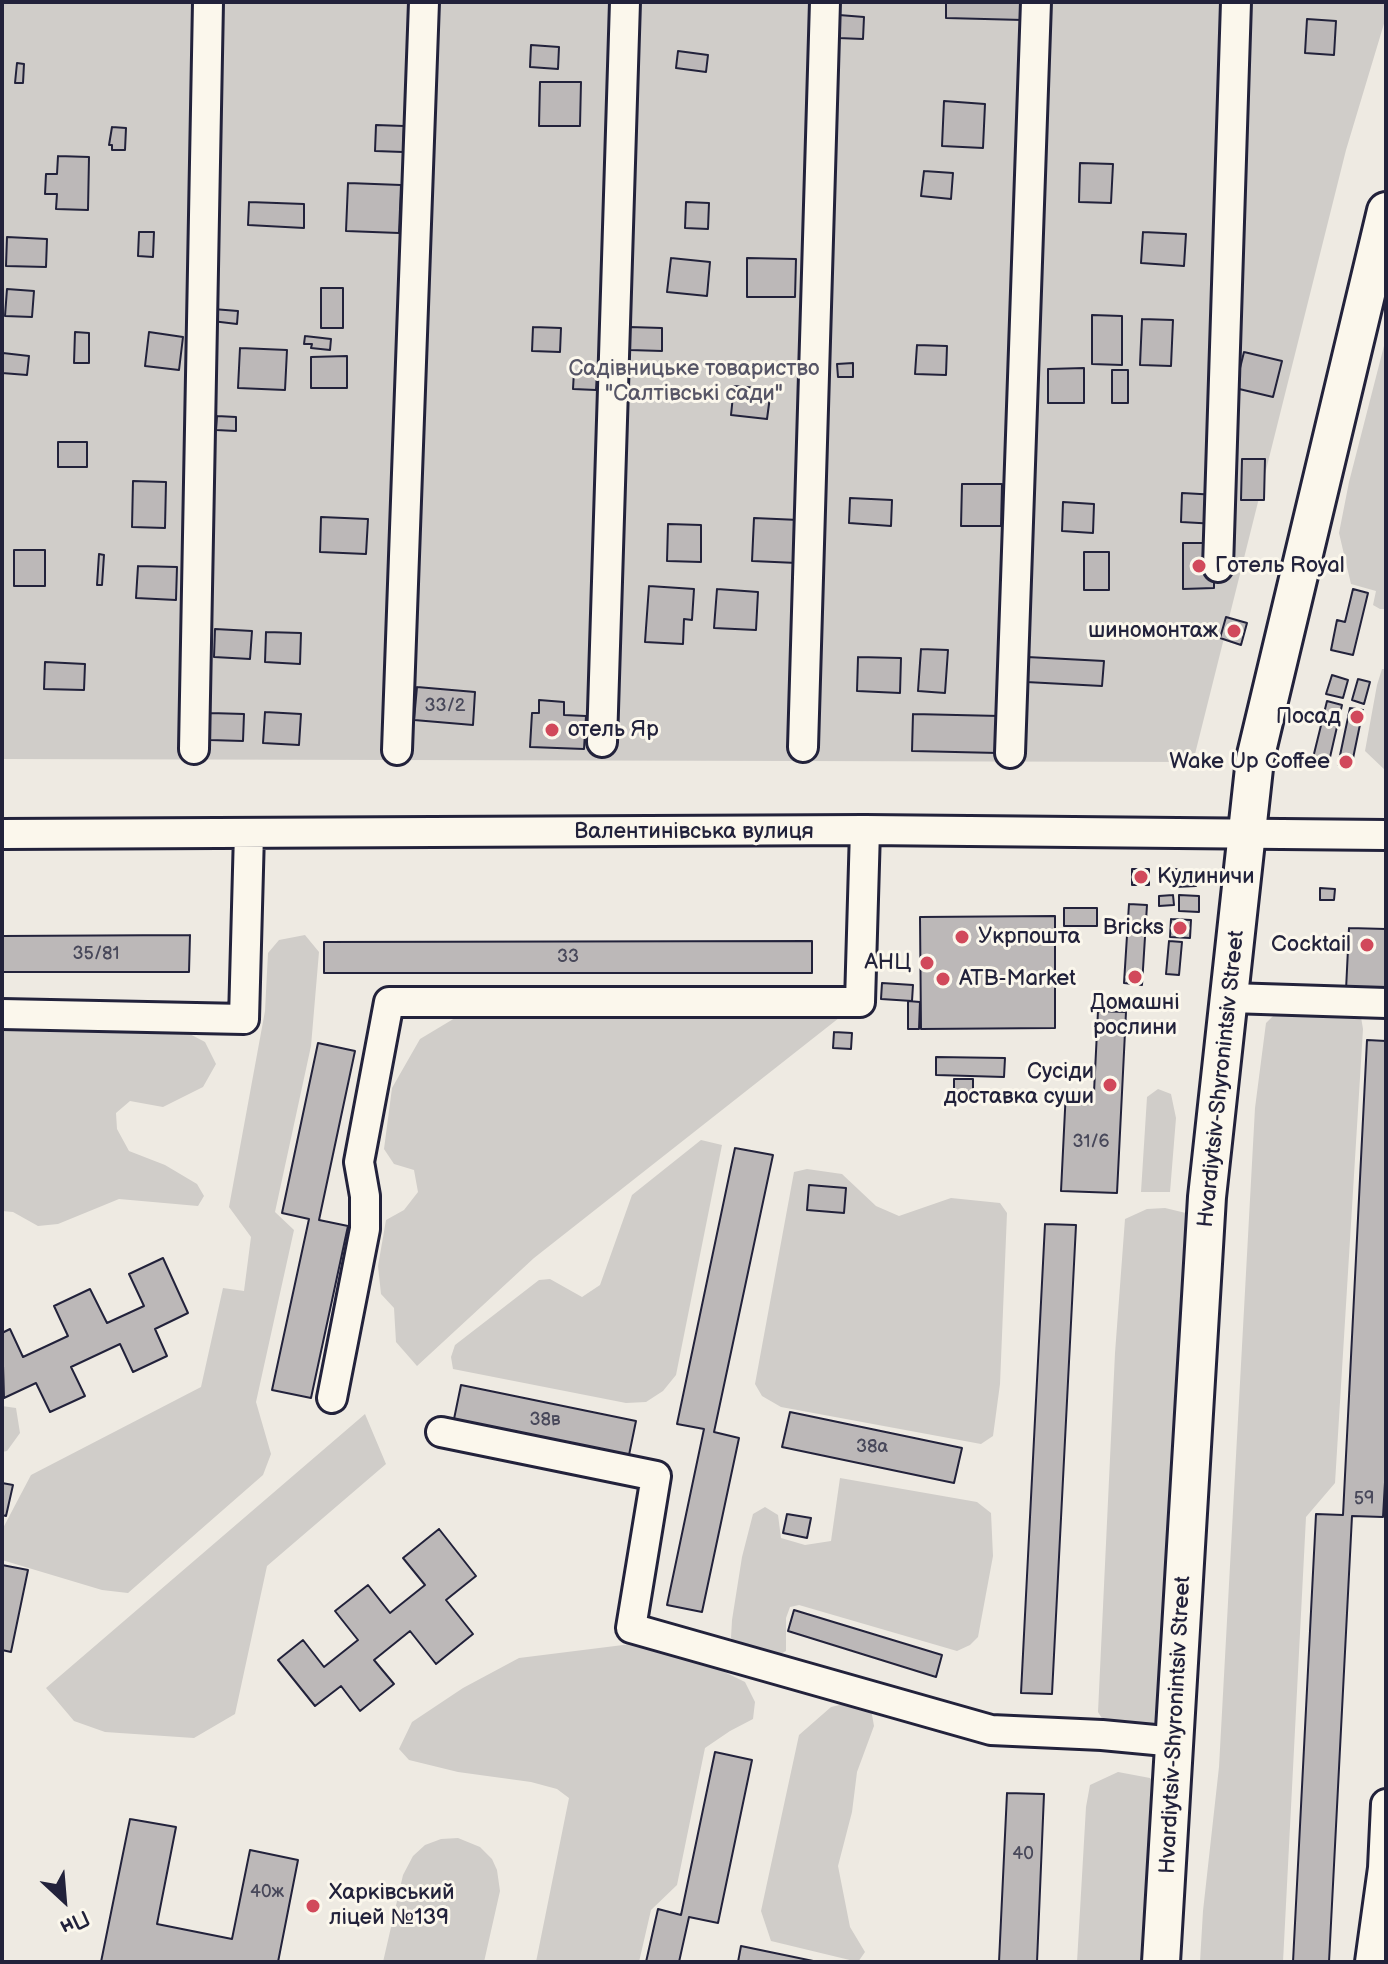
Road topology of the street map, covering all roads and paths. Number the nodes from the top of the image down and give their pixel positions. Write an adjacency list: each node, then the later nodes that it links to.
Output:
1 (208, 2): 11 (street)
2 (424, 2): 12 (street)
3 (625, 2): 9 (street)
4 (825, 2): 10 (street)
5 (1036, 2): 13 (street)
6 (1236, 2): 8 (street)
7 (1386, 211): 17 (main road, Hvardiytsiv-Shyronintsiv Street)
8 (1218, 567)
9 (602, 742)
10 (803, 747)
11 (194, 749)
12 (397, 750)
13 (1010, 753)
14 (865, 830): 15 (street, Валентинівська вулиця); 17 (street, Валентинівська вулиця); 22 (street)
15 (249, 833): 16 (street, Валентинівська вулиця); 21 (street)
16 (2, 834)
17 (1246, 835): 18 (street, Валентинівська вулиця); 19 (main road, Hvardiytsiv-Shyronintsiv Street)
18 (1386, 835)
19 (1230, 998): 20 (street); 24 (main road, Hvardiytsiv-Shyronintsiv Street)
20 (1386, 1003)
21 (2, 1014)
22 (332, 1398)
23 (441, 1432): 24 (street)
24 (1176, 1742): 26 (main road, Hvardiytsiv-Shyronintsiv Street)
25 (1386, 1804): 27 (street)
26 (1161, 1962)
27 (1370, 1962)

